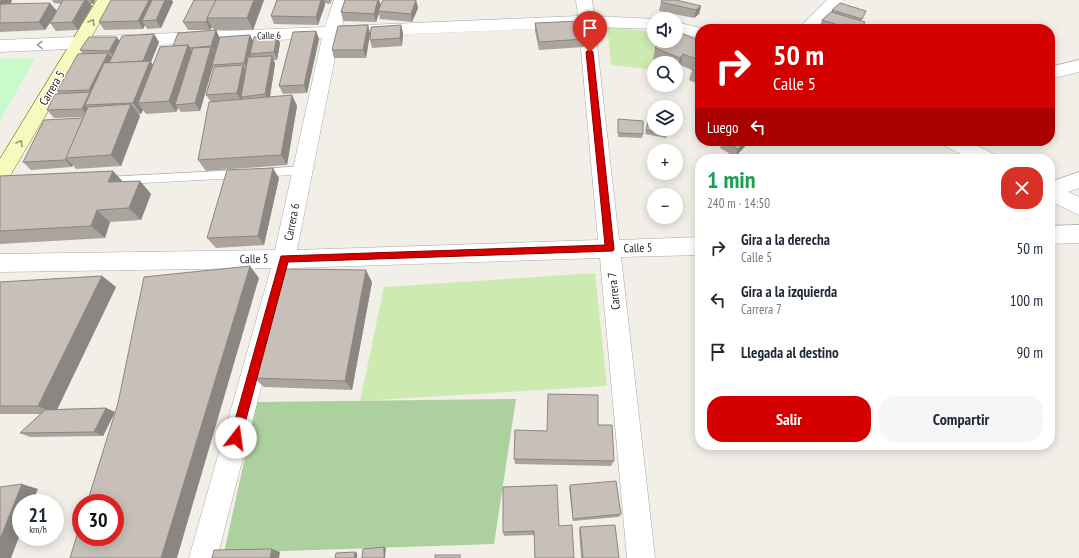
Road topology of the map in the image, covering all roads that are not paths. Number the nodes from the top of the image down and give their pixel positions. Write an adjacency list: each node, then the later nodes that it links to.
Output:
1 (105, 0): 12 (main road, Carrera 5, one-way to 1)
2 (342, 0): 11 (street, Carrera 6)
3 (584, 0): 6 (street, Carrera 7)
4 (836, 0): 5 (street)
5 (822, 6): 8 (street)
6 (587, 21): 7 (street, Calle 6); 11 (street, Calle 6); 28 (street, Carrera 7)
7 (647, 24)
8 (809, 24)
9 (683, 28): 10 (street)
10 (695, 31)
11 (332, 32): 12 (street, Calle 6); 18 (street, Carrera 6)
12 (79, 43): 13 (street, Calle 6, one-way to 13); 19 (main road, Carrera 5, one-way to 12)
13 (0, 46)
14 (1079, 66): 15 (street)
15 (1055, 72)
16 (962, 146): 17 (street)
17 (977, 154)
18 (302, 170): 21 (lane); 29 (street, Carrera 6)
19 (0, 176)
20 (1079, 180): 22 (street)
21 (95, 182)
22 (1055, 188)
23 (1055, 193): 24 (street)
24 (1079, 207)
25 (1079, 234): 26 (street)
26 (1055, 235)
27 (695, 246): 28 (street, Calle 5)
28 (610, 249): 29 (street, Calle 5); 32 (street, Carrera 7)
29 (284, 259): 30 (street, Calle 5); 31 (street, Carrera 6)
30 (0, 263)
31 (203, 558)
32 (641, 558)

